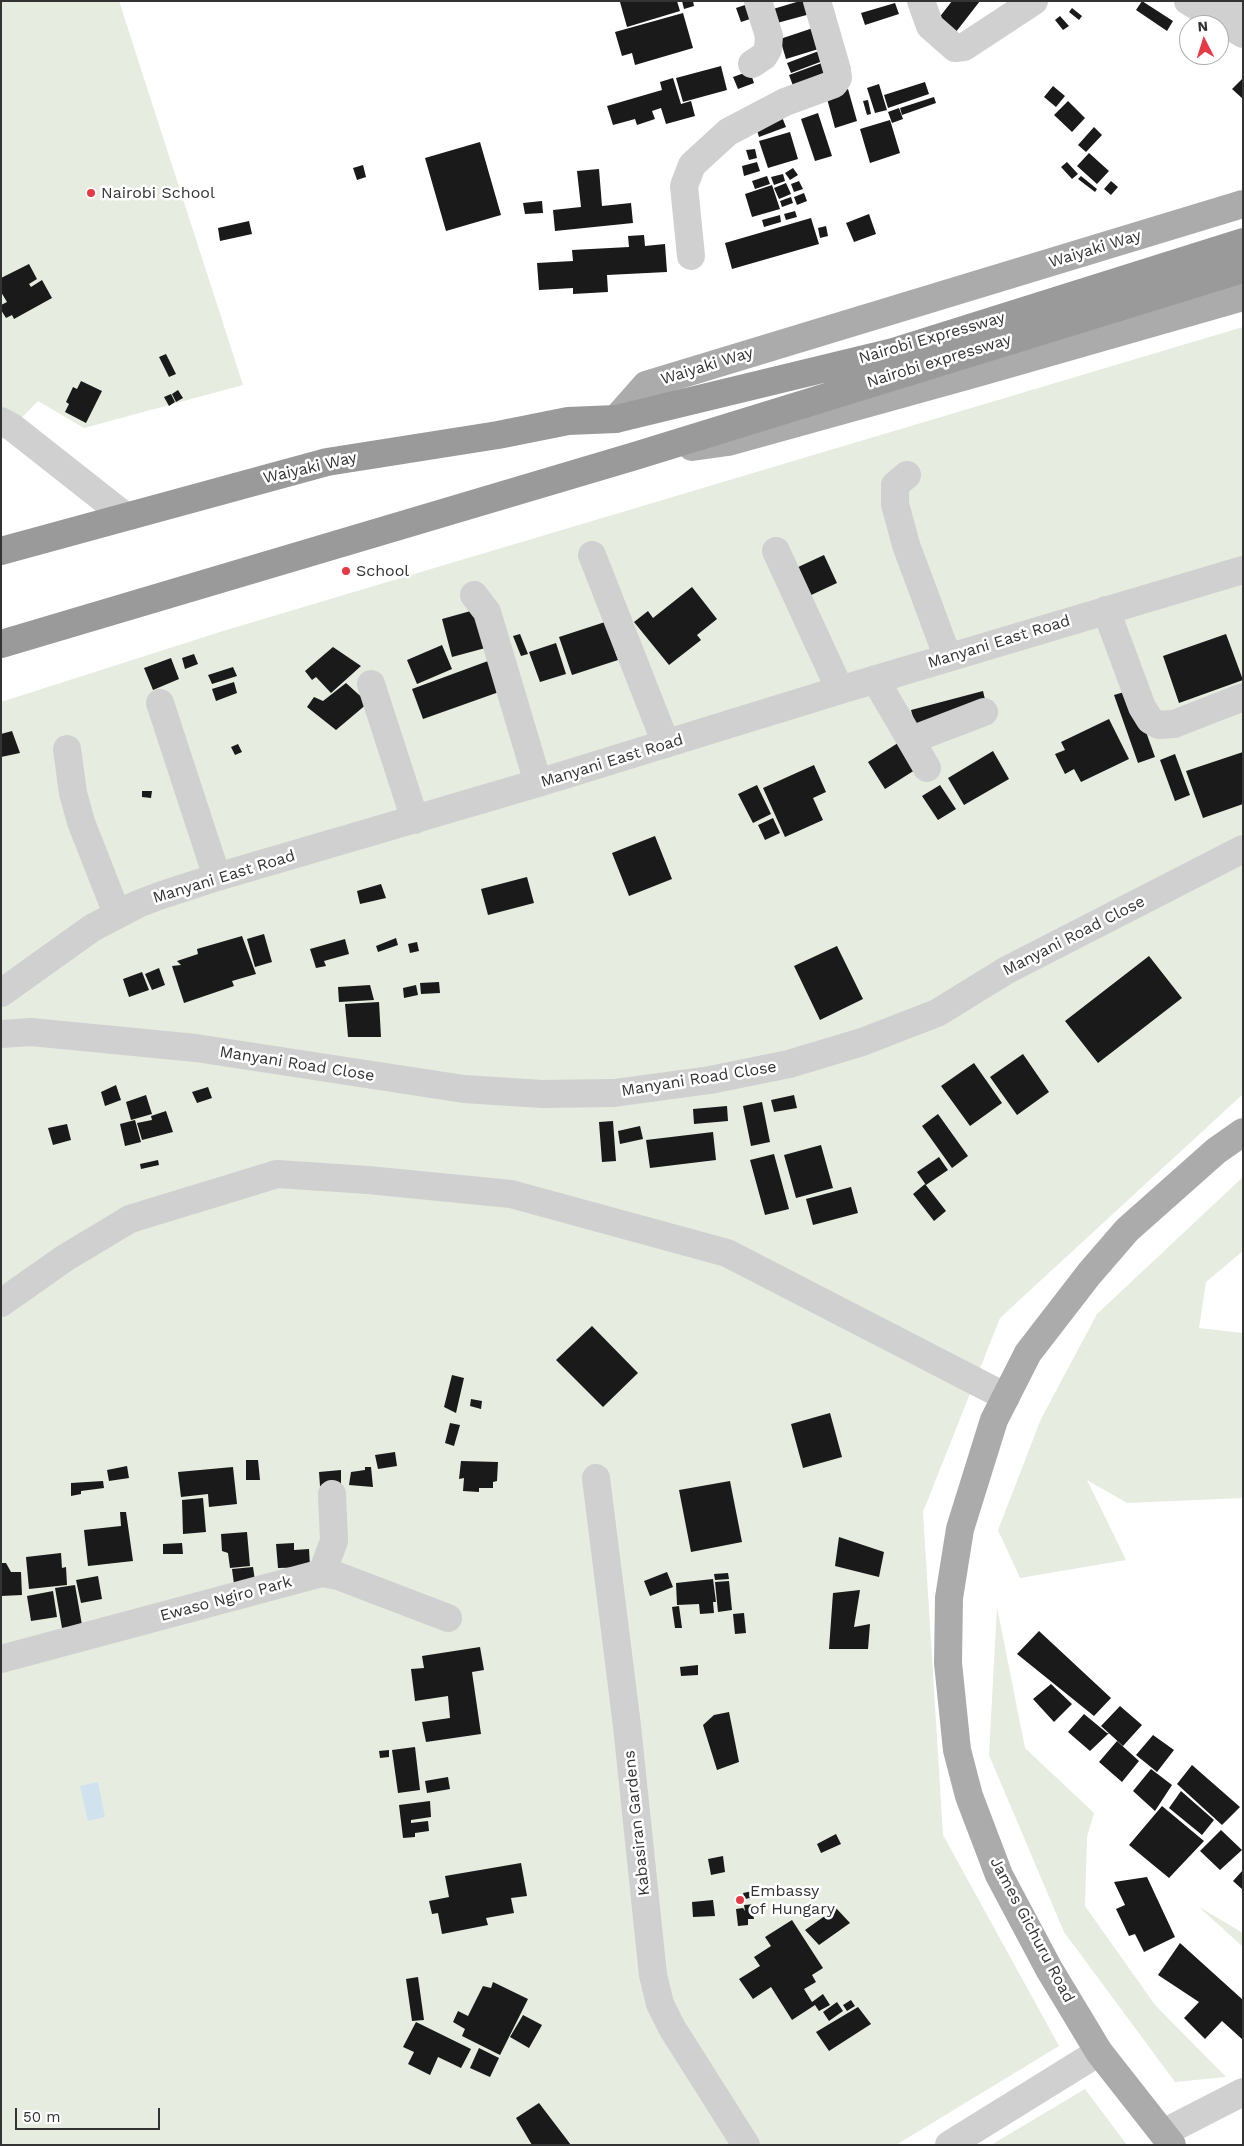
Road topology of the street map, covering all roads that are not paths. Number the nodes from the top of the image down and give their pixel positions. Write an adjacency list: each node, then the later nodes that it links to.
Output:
1 (758, 1): 9 (street)
2 (817, 1): 12 (street)
3 (921, 1): 4 (street)
4 (1034, 1)
5 (1188, 1): 8 (street)
6 (1231, 1): 7 (street)
7 (1243, 9)
8 (1243, 34)
9 (752, 64)
10 (1243, 204): 15 (main road, Waiyaki Way)
11 (1243, 242): 15 (highway, Nairobi Expressway)
12 (691, 256)
13 (1243, 269): 17 (highway, Nairobi expressway)
14 (1243, 297): 17 (main road)
15 (616, 419): 19 (highway, Waiyaki Way)
16 (1, 421): 19 (street)
17 (635, 456): 26 (highway)
18 (907, 475): 27 (street)
19 (125, 516): 20 (highway, Waiyaki Way)
20 (1, 551)
21 (776, 551): 30 (street)
22 (592, 555): 35 (street)
23 (1243, 570): 25 (street, Manyani East Road)
24 (474, 595): 38 (street)
25 (1106, 610): 27 (street, Manyani East Road); 31 (street)
26 (1, 644)
27 (948, 658): 28 (street, Manyani East Road)
28 (875, 679): 30 (street, Manyani East Road); 34 (street)
29 (371, 684): 39 (street)
30 (840, 690): 35 (street, Manyani East Road)
31 (1243, 697)
32 (160, 703): 41 (street)
33 (984, 712): 34 (street)
34 (911, 740): 37 (street)
35 (666, 744): 38 (street, Manyani East Road)
36 (67, 749): 42 (street)
37 (927, 768)
38 (538, 784): 39 (street, Manyani East Road)
39 (415, 820): 41 (street, Manyani East Road)
40 (1243, 849): 44 (street, Manyani Road Close)
41 (217, 877): 42 (street, Manyani East Road)
42 (117, 914): 43 (street, Manyani East Road)
43 (1, 993)
44 (7, 1028)
45 (1243, 1132): 47 (main road, James Gichuru Road)
46 (1, 1303): 47 (street)
47 (1006, 1397): 53 (main road, James Gichuru Road)
48 (596, 1478): 56 (street, Kabasiran Gardens)
49 (332, 1494): 50 (street)
50 (322, 1573): 51 (street, Ewaso Ngiro Park); 52 (street, Ewaso Ngiro Park)
51 (448, 1618)
52 (1, 1659)
53 (1099, 2052): 55 (main road, James Gichuru Road); 57 (street)
54 (1243, 2092): 55 (street)
55 (1168, 2139)
56 (746, 2145)
57 (949, 2145)

